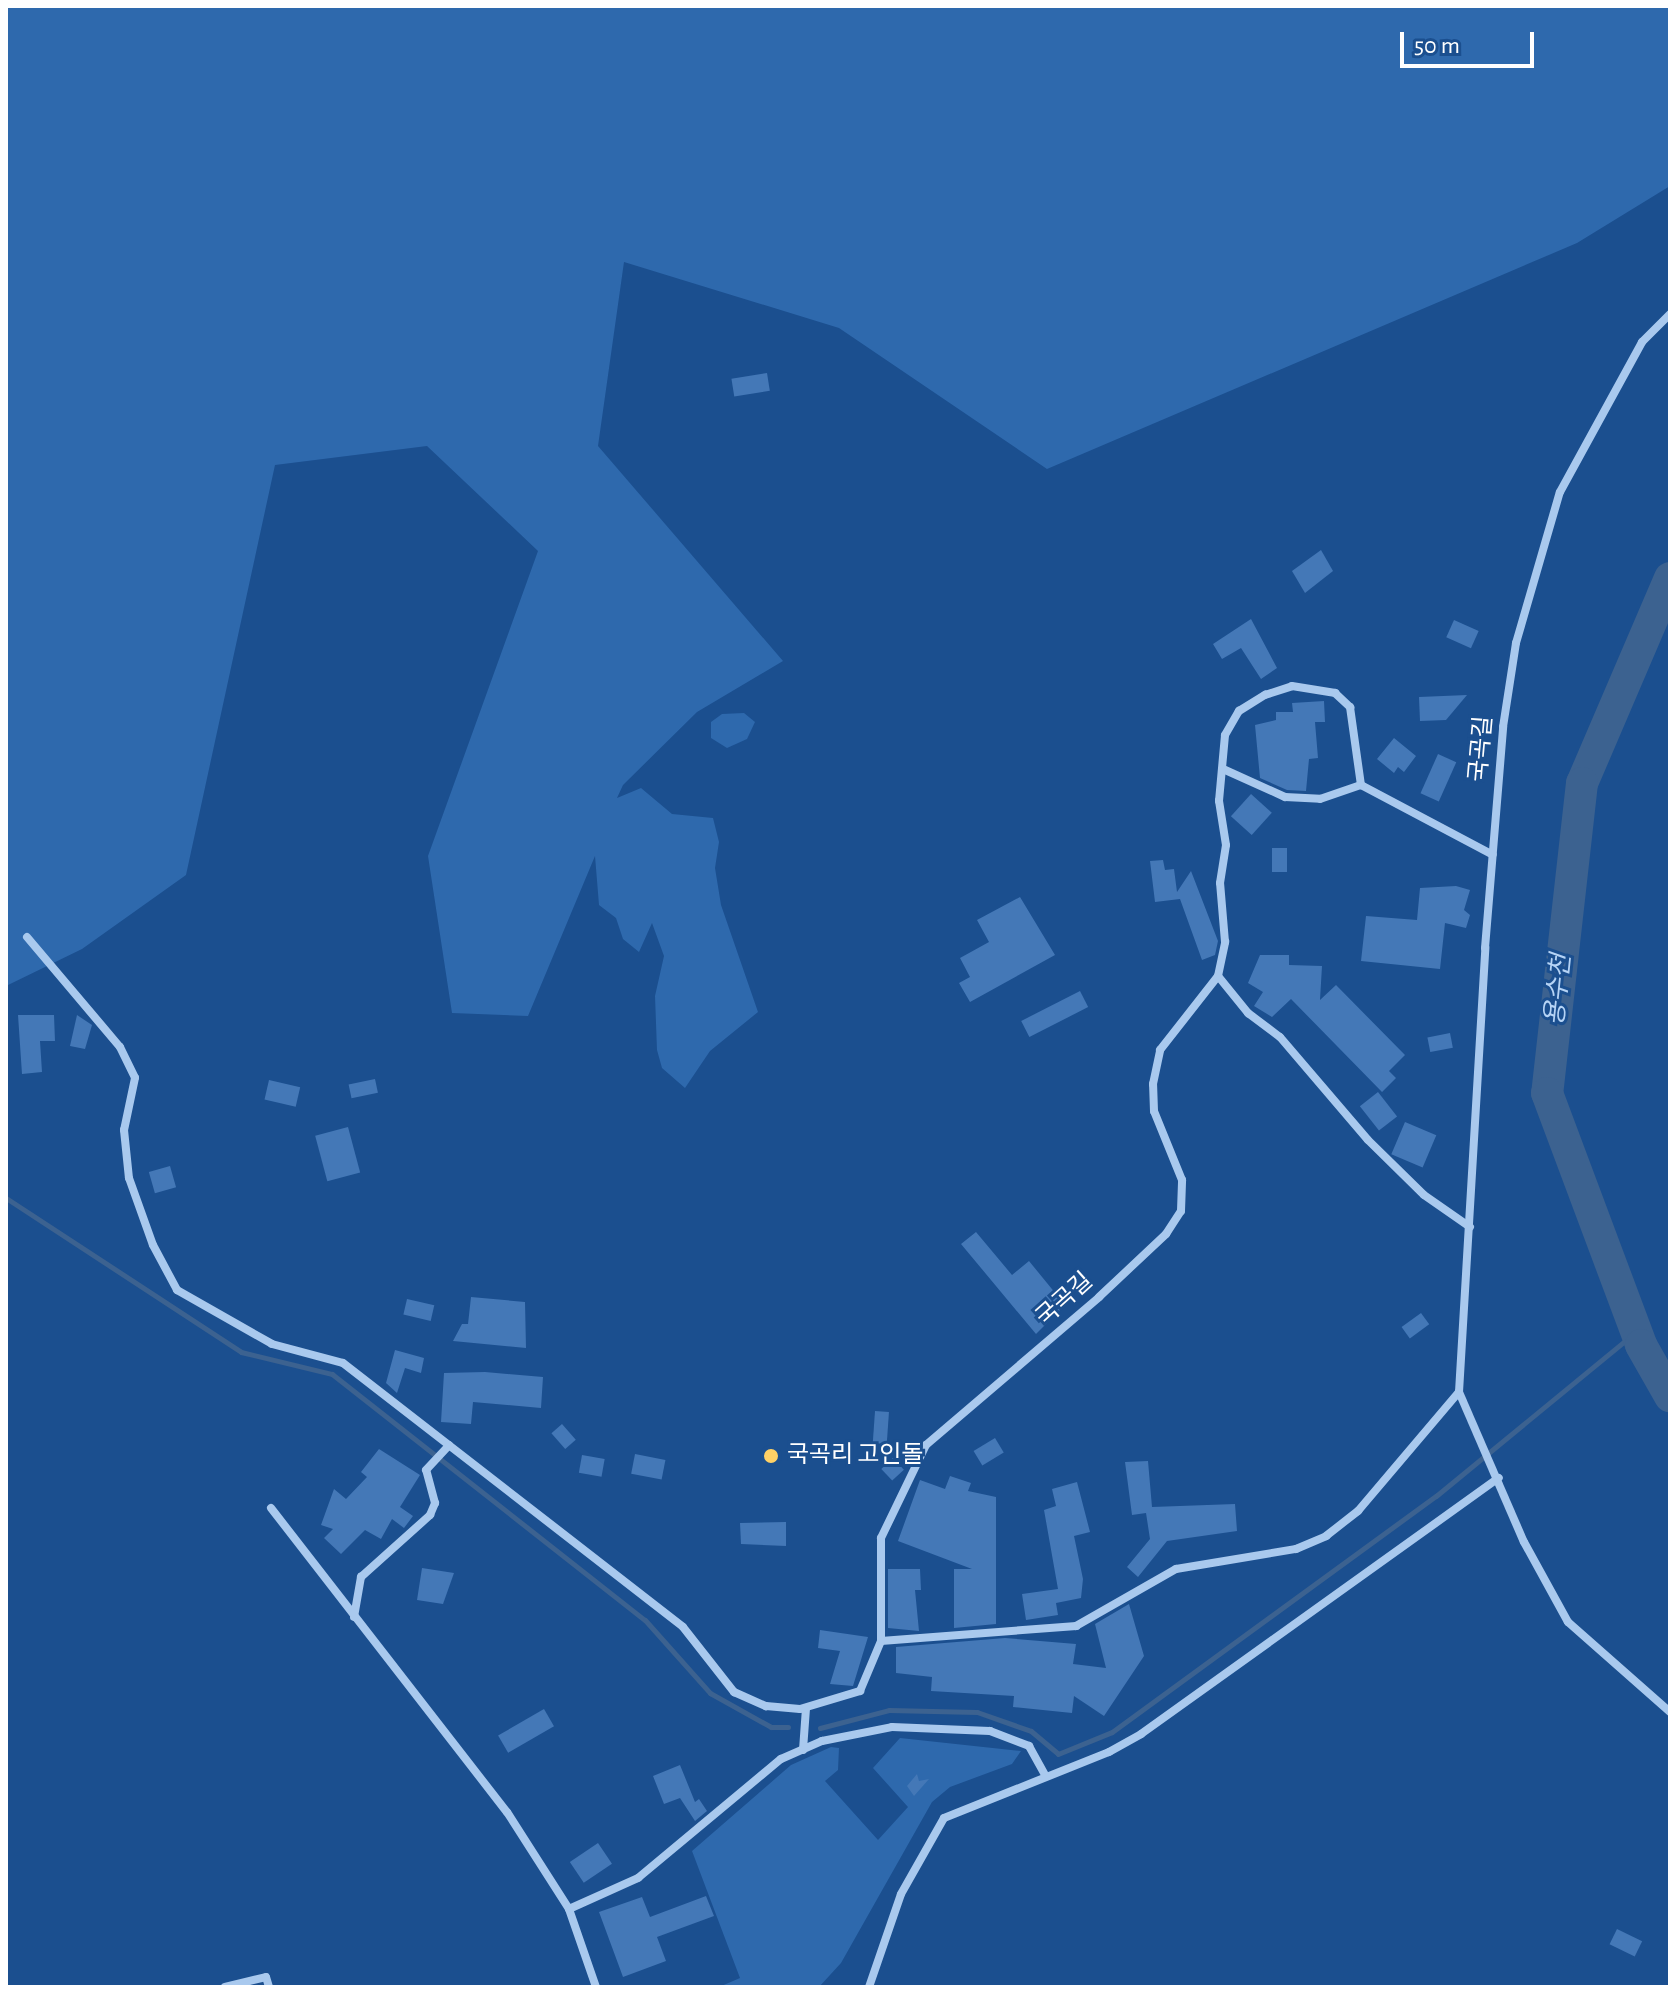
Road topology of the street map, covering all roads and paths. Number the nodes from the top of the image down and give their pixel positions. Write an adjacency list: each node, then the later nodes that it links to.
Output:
1 (1670, 314): 4 (street, 국곡길)
2 (1223, 769): 3 (street); 3 (street, 국곡길); 6 (street, 국곡길)
3 (1361, 785): 4 (street)
4 (1493, 855): 7 (street, 국곡길)
5 (27, 937): 9 (street)
6 (1218, 976): 7 (street); 13 (street, 국곡길)
7 (1470, 1227): 8 (street, 국곡길)
8 (1459, 1392): 10 (street); 13 (street)
9 (447, 1447): 12 (street); 14 (street)
10 (1498, 1474): 15 (street); 17 (street)
11 (271, 1508): 12 (street)
12 (354, 1617): 18 (street)
13 (881, 1641): 14 (street)
14 (806, 1708): 16 (street)
15 (1670, 1712)
16 (803, 1750): 17 (street); 18 (street)
17 (1046, 1777): 22 (street)
18 (569, 1909): 21 (street)
19 (225, 1987): 20 (street)
20 (269, 1987)
21 (596, 1987)
22 (869, 1987)

